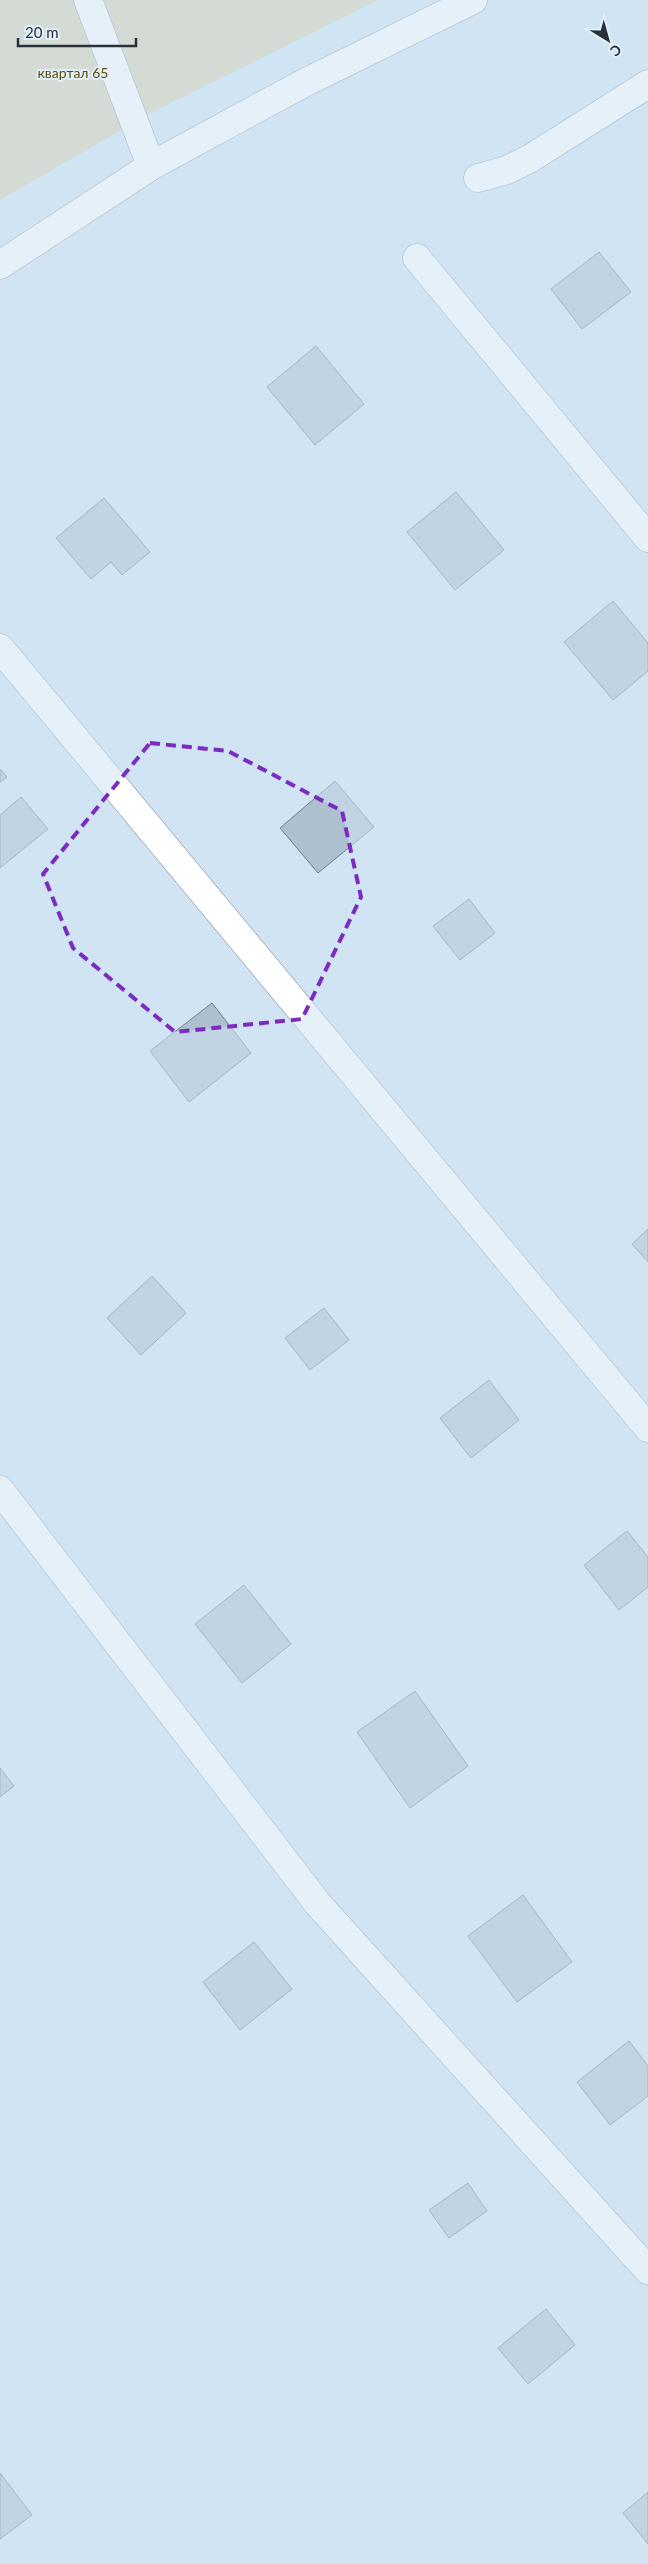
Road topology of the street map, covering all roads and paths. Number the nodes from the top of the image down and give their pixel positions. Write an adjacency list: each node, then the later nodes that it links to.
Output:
1 (88, 0): 4 (lane)
2 (473, 0): 4 (lane)
3 (648, 84): 5 (lane)
4 (151, 166): 7 (lane)
5 (478, 178)
6 (417, 258): 8 (lane)
7 (0, 265)
8 (648, 538)
9 (0, 648): 10 (lane)
10 (648, 1428)
11 (0, 1490): 12 (lane)
12 (648, 2270)

